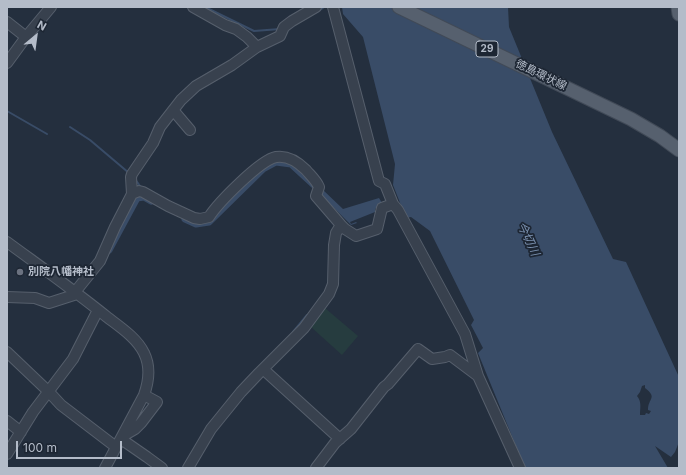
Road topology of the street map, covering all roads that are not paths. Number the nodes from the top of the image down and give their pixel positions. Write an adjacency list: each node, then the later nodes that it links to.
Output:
1 (52, 7): 9 (street)
2 (193, 7): 10 (street)
3 (316, 7): 10 (street)
4 (332, 7): 16 (street)
5 (399, 7): 14 (main road, 徳島環状線 / 29)
6 (678, 7): 7 (main road)
7 (679, 14)
8 (7, 22): 9 (street)
9 (26, 37): 11 (street)
10 (258, 48): 12 (street)
11 (7, 63)
12 (172, 110): 13 (street); 15 (street)
13 (190, 130)
14 (679, 150)
15 (138, 192): 17 (street); 19 (street)
16 (393, 204): 17 (street); 24 (street)
17 (341, 225): 23 (street)
18 (7, 242): 19 (street)
19 (76, 293): 20 (street); 21 (street)
20 (7, 297)
21 (98, 310): 25 (street); 26 (street)
22 (7, 352): 25 (street)
23 (263, 369): 29 (street); 34 (street)
24 (478, 376): 29 (street); 36 (street)
25 (49, 392): 28 (street); 30 (street)
26 (144, 395): 30 (street); 30 (street)
27 (7, 421): 28 (street)
28 (21, 432): 31 (street)
29 (340, 439): 35 (street)
30 (120, 441): 32 (street); 33 (street)
31 (7, 454)
32 (105, 468)
33 (162, 468)
34 (188, 468)
35 (316, 468)
36 (520, 468)

